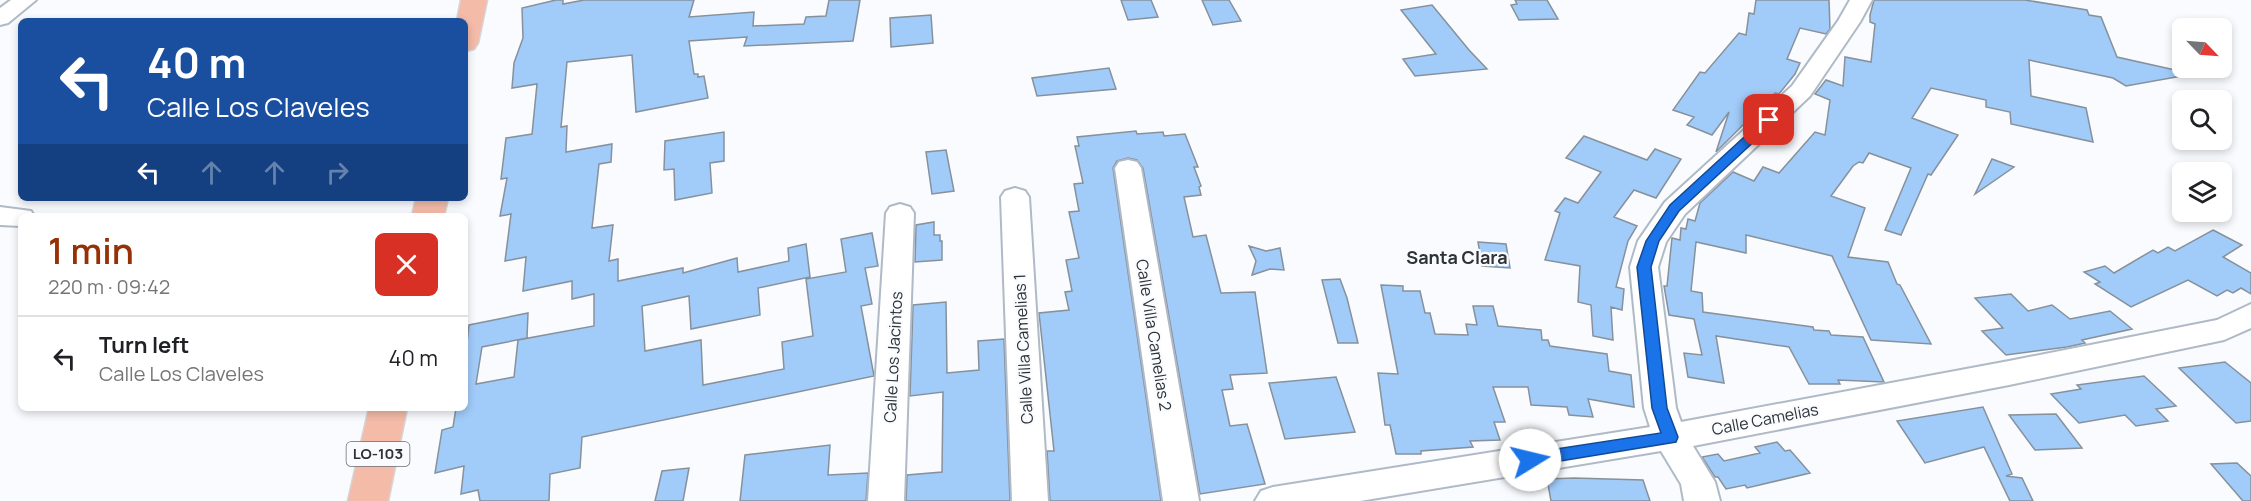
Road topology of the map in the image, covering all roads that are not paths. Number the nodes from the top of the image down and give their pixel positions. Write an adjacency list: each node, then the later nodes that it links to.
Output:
1 (25, 0): 4 (street)
2 (475, 0): 5 (main road)
3 (1862, 0): 13 (street)
4 (0, 18)
5 (468, 30)
6 (1128, 168): 17 (street, Calle Villa Camelias 2)
7 (1015, 197): 16 (street, Calle Villa Camelias 1)
8 (900, 213): 15 (street, Calle Los Jacintos)
9 (0, 216): 10 (street)
10 (18, 217)
11 (2251, 315): 13 (street, Calle Camelias)
12 (387, 411): 14 (main road, LO-103)
13 (1670, 437): 18 (street, Calle Camelias); 19 (street)
14 (368, 501)
15 (886, 501)
16 (1030, 501)
17 (1180, 501)
18 (1274, 501)
19 (1701, 501)

